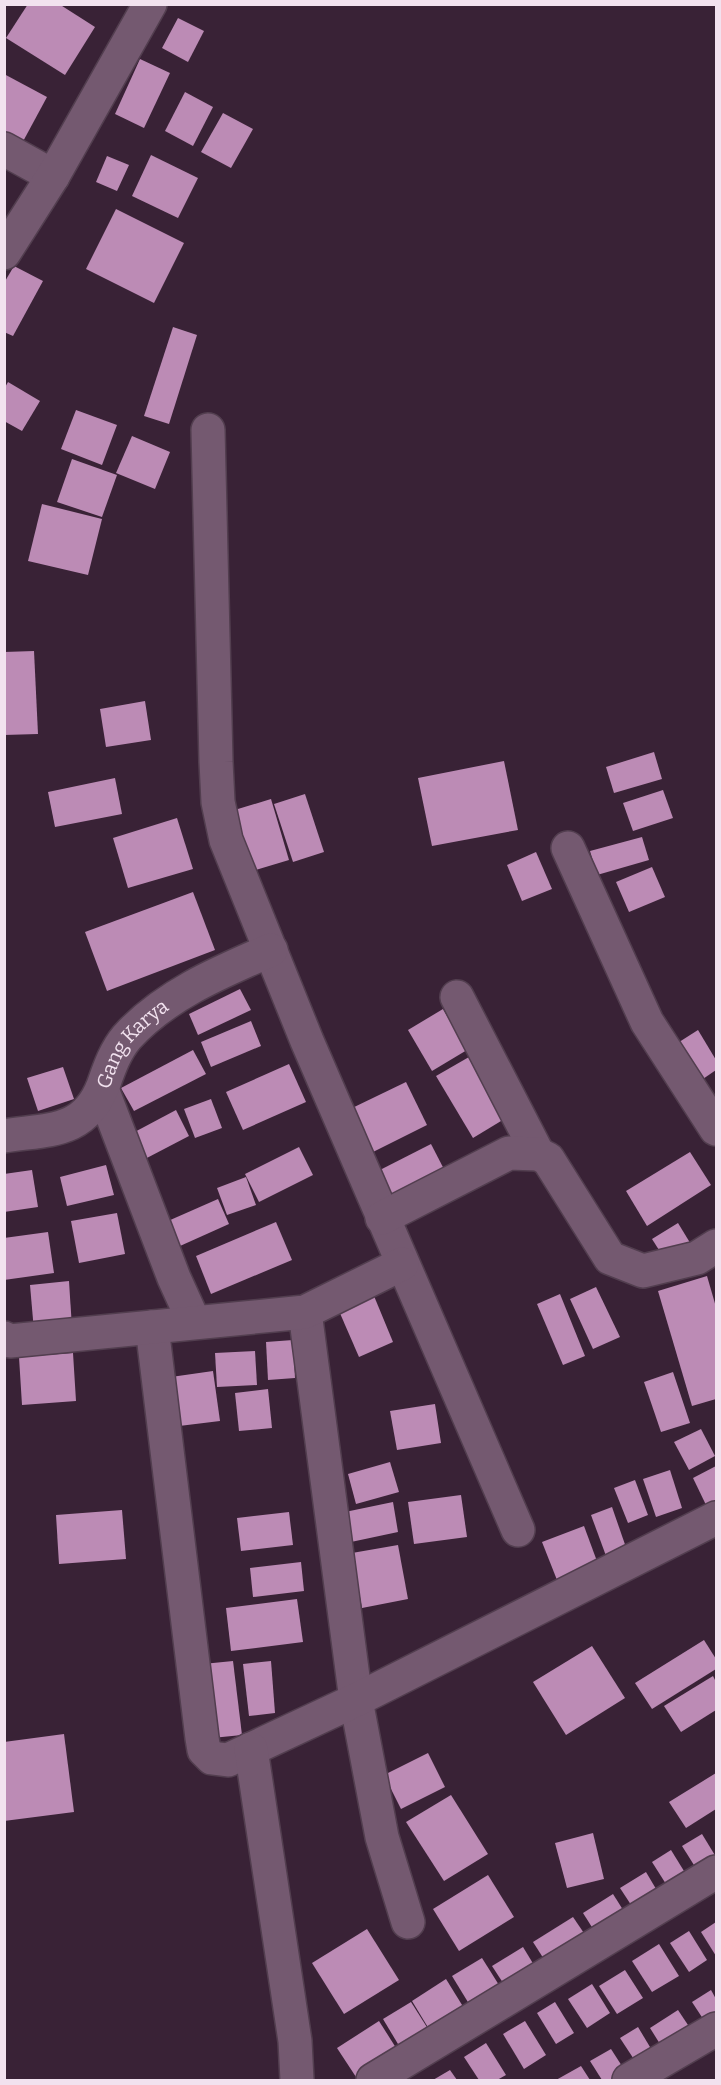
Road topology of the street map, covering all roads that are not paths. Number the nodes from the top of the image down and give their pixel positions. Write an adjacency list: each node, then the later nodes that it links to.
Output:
1 (150, 4): 3 (street)
2 (4, 149): 3 (street)
3 (53, 176): 4 (street)
4 (4, 253)
5 (208, 430): 7 (street)
6 (568, 848): 10 (street)
7 (271, 950): 9 (street, Gang Karya); 13 (street)
8 (457, 997): 12 (street)
9 (102, 1089): 11 (street, Gang Karya); 17 (street)
10 (717, 1129)
11 (4, 1136)
12 (538, 1154): 13 (street); 14 (street)
13 (382, 1218): 15 (street)
14 (717, 1246)
15 (402, 1264): 16 (street); 21 (street)
16 (305, 1312): 17 (street); 22 (street)
17 (194, 1322): 18 (street)
18 (152, 1327): 19 (street); 23 (street)
19 (4, 1338)
20 (717, 1518): 22 (street)
21 (518, 1530)
22 (356, 1700): 23 (street); 25 (street)
23 (251, 1749): 28 (street)
24 (717, 1872): 29 (street)
25 (408, 1922)
26 (717, 2029): 27 (street)
27 (639, 2078)
28 (297, 2080)
29 (372, 2080)

